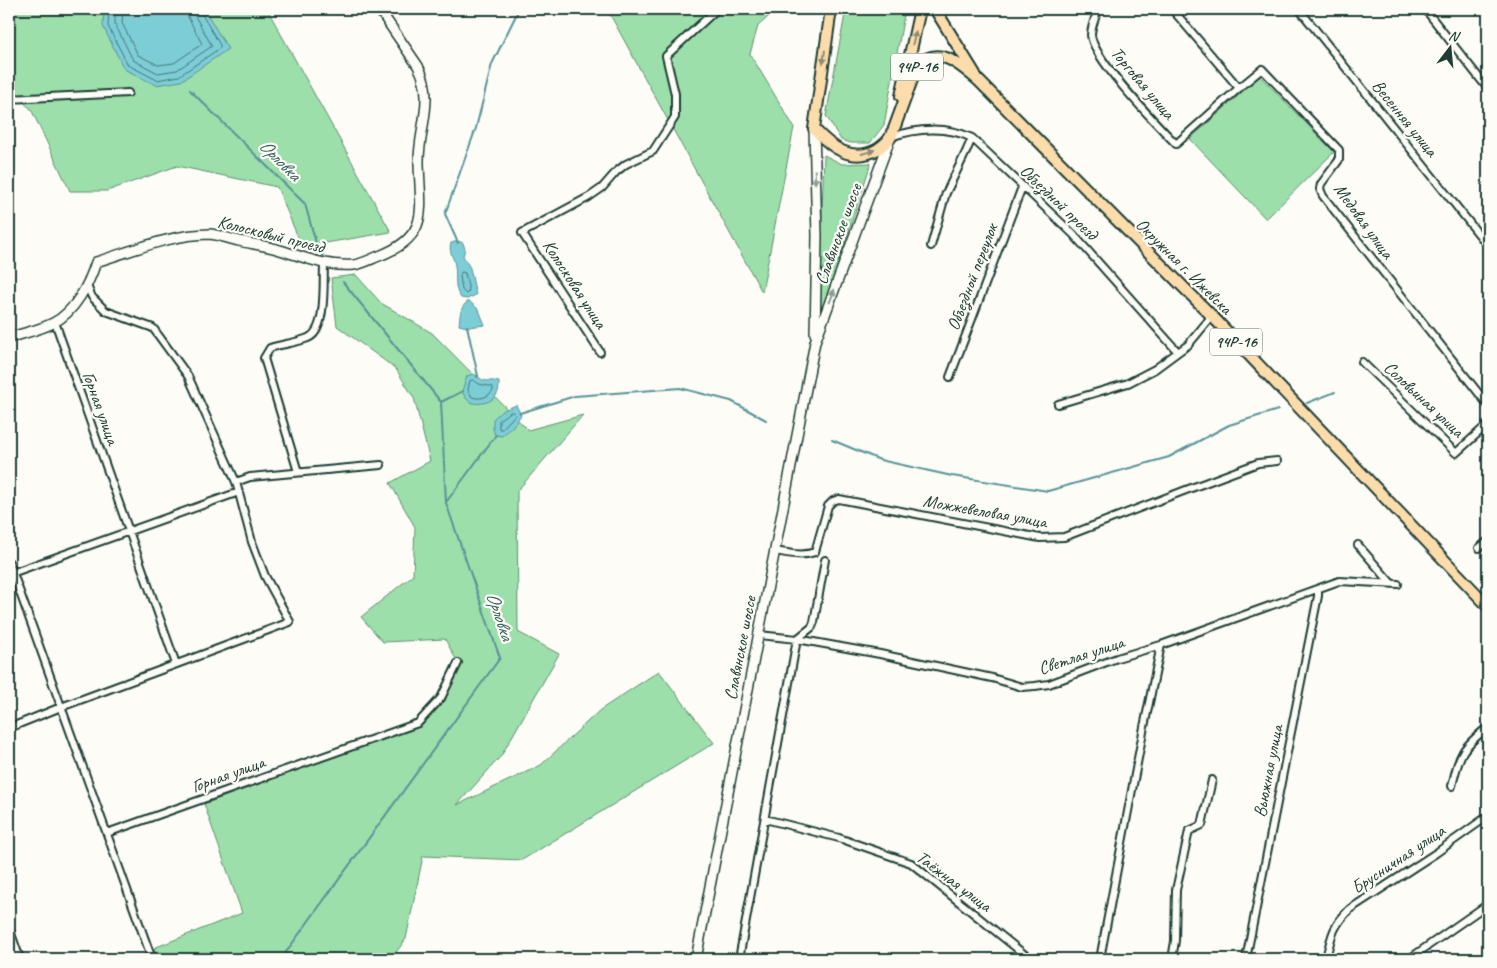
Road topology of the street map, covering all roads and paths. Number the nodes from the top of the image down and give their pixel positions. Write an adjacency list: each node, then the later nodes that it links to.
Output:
1 (379, 9): 21 (main road, Колосковый проезд)
2 (716, 9): 27 (street, Колосковая улица)
3 (831, 9): 15 (main road, one-way to 15)
4 (920, 9): 16 (main road, 94Р-16, one-way to 4)
5 (935, 9): 10 (main road, Окружная г. Ижевска / 94Р-16)
6 (1098, 9): 11 (street, Торговая улица)
7 (1172, 9): 11 (street)
8 (1298, 9): 20 (street, Весенняя улица)
9 (1424, 9): 12 (street)
10 (980, 81): 16 (main road, Окружная г. Ижевска / 94Р-16); 23 (main road, Окружная г. Ижевска / 94Р-16)
11 (1239, 88): 32 (street, Медовая улица)
12 (1488, 89)
13 (128, 93): 14 (street)
14 (9, 99)
15 (814, 129): 16 (main road, one-way to 16); 26 (main road, Славянское шоссе, one-way to 26)
16 (891, 137): 17 (street, Объездной проезд); 26 (main road, Славянское шоссе, one-way to 16)
17 (972, 138): 18 (street, Объездной проезд); 19 (street)
18 (1022, 187): 28 (street, Объездной проезд); 30 (street, Объездной переулок)
19 (931, 246)
20 (1488, 246)
21 (324, 264): 22 (main road, Колосковый проезд); 36 (street)
22 (87, 286): 24 (main road, Колосковый проезд); 37 (street)
23 (1212, 316): 28 (street); 48 (main road, Окружная г. Ижевска / 94Р-16)
24 (55, 322): 25 (main road, Колосковый проезд); 39 (street, Горная улица)
25 (9, 338)
26 (815, 342): 43 (main road, Славянское шоссе)
27 (600, 352)
28 (1178, 352): 31 (street)
29 (1362, 362): 33 (street, Соловьиная улица)
30 (950, 377)
31 (1058, 404)
32 (1488, 406)
33 (1488, 424)
34 (1277, 460): 43 (street, Можжевеловая улица)
35 (381, 465): 36 (street)
36 (298, 472): 37 (street)
37 (236, 482): 38 (street)
38 (239, 492): 39 (street); 53 (street)
39 (129, 531): 46 (street); 53 (street, Горная улица)
40 (1488, 541): 42 (street)
41 (1358, 545): 47 (street, Светлая улица)
42 (1479, 548)
43 (775, 550): 49 (main road, Славянское шоссе)
44 (825, 560): 50 (street)
45 (9, 562): 46 (street)
46 (11, 574): 54 (street)
47 (1318, 589): 51 (street, Светлая улица); 71 (street, Вьюжная улица)
48 (1488, 606)
49 (759, 635): 50 (street, Светлая улица); 66 (main road, Славянское шоссе)
50 (798, 639): 51 (street, Светлая улица); 60 (street)
51 (1161, 645): 69 (street)
52 (458, 663): 61 (street, Горная улица)
53 (176, 664): 54 (street)
54 (61, 707): 56 (street); 61 (street)
55 (1488, 727): 58 (street)
56 (9, 728)
57 (1212, 780): 70 (street)
58 (1452, 786)
59 (1488, 816): 72 (street, Брусничная улица)
60 (765, 819): 67 (street); 68 (street, Таёжная улица)
61 (107, 833): 65 (street)
62 (1488, 904): 73 (street)
63 (9, 928): 64 (street)
64 (20, 959)
65 (152, 959)
66 (696, 959)
67 (739, 959)
68 (1030, 959)
69 (1100, 959)
70 (1172, 959)
71 (1246, 959)
72 (1326, 959)
73 (1409, 959)

